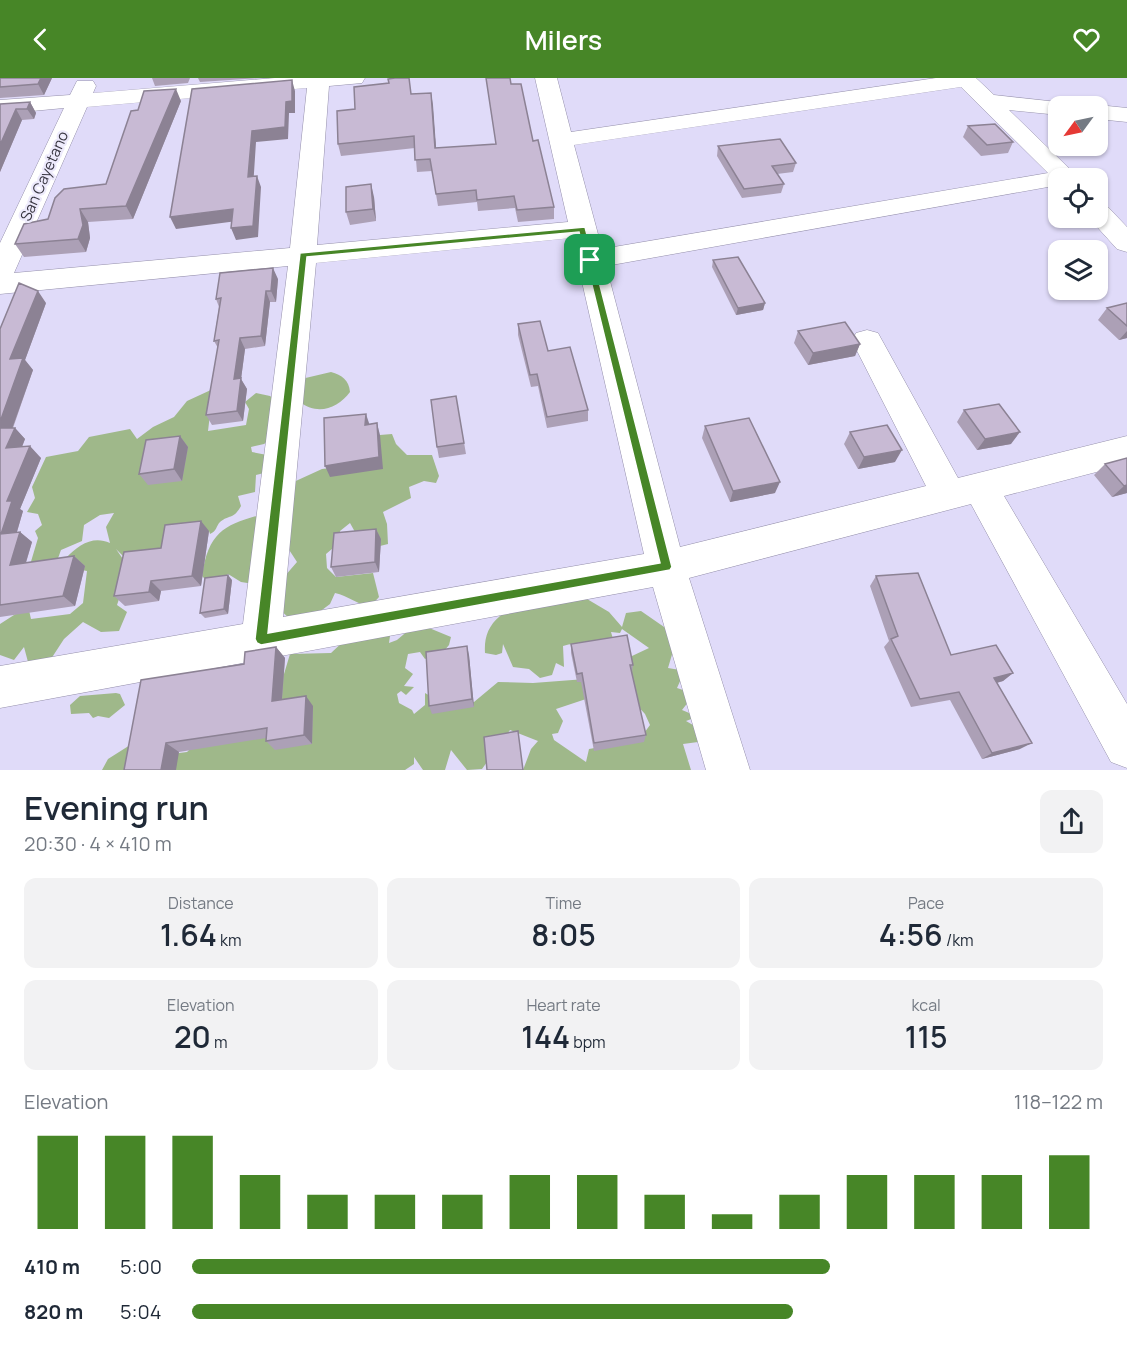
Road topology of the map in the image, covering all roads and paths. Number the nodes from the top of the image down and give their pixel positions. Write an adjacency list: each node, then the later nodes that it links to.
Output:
1 (89, 78): 7 (street, San Cayetano)
2 (354, 78): 5 (street)
3 (546, 78): 12 (street)
4 (965, 79): 6 (street); 12 (street)
5 (319, 80): 7 (street); 18 (street)
6 (990, 101): 8 (street); 13 (street)
7 (78, 102): 9 (street); 19 (street, San Cayetano)
8 (1048, 107)
9 (0, 108)
10 (1108, 113): 11 (street)
11 (1127, 115)
12 (563, 140): 17 (street)
13 (1056, 168)
14 (1048, 180): 17 (street)
15 (1108, 223): 16 (street)
16 (1127, 243)
17 (586, 244): 18 (street); 24 (street)
18 (303, 255): 20 (street); 25 (street)
19 (0, 273)
20 (0, 284)
21 (867, 341): 23 (street)
22 (1127, 450): 23 (street)
23 (964, 490): 24 (street); 27 (street)
24 (666, 567): 25 (street); 28 (street)
25 (261, 639): 26 (street)
26 (2, 691)
27 (1127, 746)
28 (728, 770)

